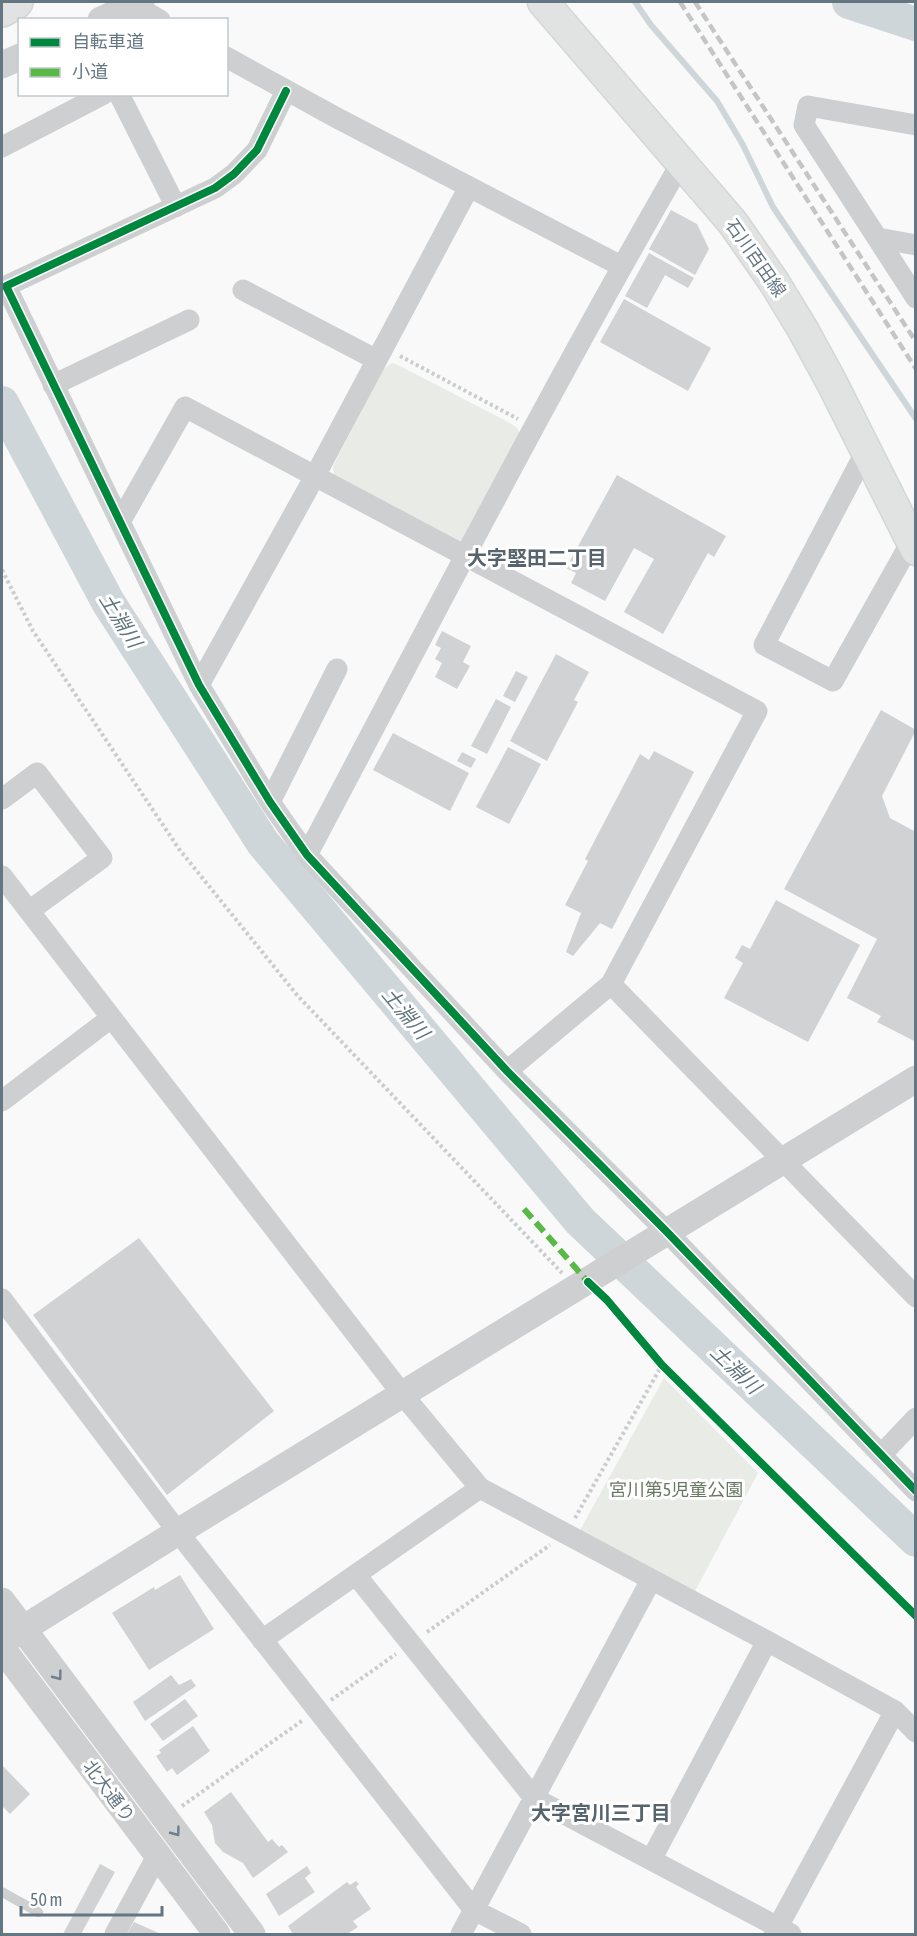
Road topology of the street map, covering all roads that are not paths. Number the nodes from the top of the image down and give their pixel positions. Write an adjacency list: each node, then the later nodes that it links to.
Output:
1 (16, 2): 4 (highway)
2 (543, 2): 15 (main road, 石川百田線)
3 (137, 3): 5 (street); 6 (street)
4 (2, 10)
5 (105, 18)
6 (156, 18)
7 (18, 58): 9 (street)
8 (228, 58): 10 (street)
9 (2, 65)
10 (286, 91): 16 (street); 17 (street)
11 (100, 96): 14 (street)
12 (120, 96): 17 (street)
13 (915, 125): 18 (street)
14 (2, 147)
15 (681, 163): 20 (street); 26 (main road, 石川百田線)
16 (469, 187): 20 (street); 24 (street)
17 (176, 207): 25 (street)
18 (878, 238): 19 (street); 22 (street)
19 (915, 245)
20 (621, 266): 30 (street)
21 (243, 290): 24 (street)
22 (915, 298)
23 (189, 320): 25 (street)
24 (380, 354): 27 (street)
25 (53, 385): 28 (street)
26 (866, 451): 29 (main road, 石川百田線); 29 (street)
27 (315, 476): 28 (street); 30 (street); 32 (street)
28 (120, 522): 32 (street)
29 (914, 546)
30 (466, 555): 35 (street); 38 (street)
31 (338, 669): 34 (street)
32 (199, 685): 34 (street)
33 (2, 799): 37 (street)
34 (270, 802): 35 (street)
35 (307, 855): 40 (street)
36 (2, 876): 37 (street)
37 (29, 911): 39 (street)
38 (611, 984): 40 (street); 43 (street)
39 (111, 1018): 42 (street); 47 (street)
40 (507, 1071): 44 (street)
41 (915, 1079): 43 (street)
42 (2, 1101)
43 (782, 1161): 44 (street); 45 (street)
44 (663, 1235): 47 (street); 49 (street)
45 (915, 1297)
46 (2, 1299): 52 (street)
47 (403, 1395): 50 (street); 52 (street)
48 (915, 1418): 49 (street)
49 (881, 1455): 51 (street)
50 (480, 1488): 53 (street); 54 (street)
51 (915, 1491)
52 (178, 1532): 56 (street); 57 (street)
53 (356, 1575): 57 (street); 62 (street)
54 (651, 1580): 58 (street); 62 (street)
55 (2, 1601): 56 (street)
56 (12, 1636): 71 (street, one-way to 71)
57 (262, 1640): 66 (street)
58 (767, 1641): 60 (street); 64 (street)
59 (2, 1648): 63 (street, 北大通り)
60 (895, 1711): 61 (street); 68 (street)
61 (915, 1732)
62 (534, 1798): 64 (street); 66 (street)
63 (157, 1856): 69 (street); 70 (street, 北大通り)
64 (651, 1860): 68 (street)
65 (2, 1892): 67 (lane)
66 (474, 1910): 72 (street); 73 (street)
67 (38, 1912)
68 (781, 1932)
69 (115, 1935)
70 (216, 1935)
71 (252, 1935)
72 (461, 1935)
73 (520, 1935)

